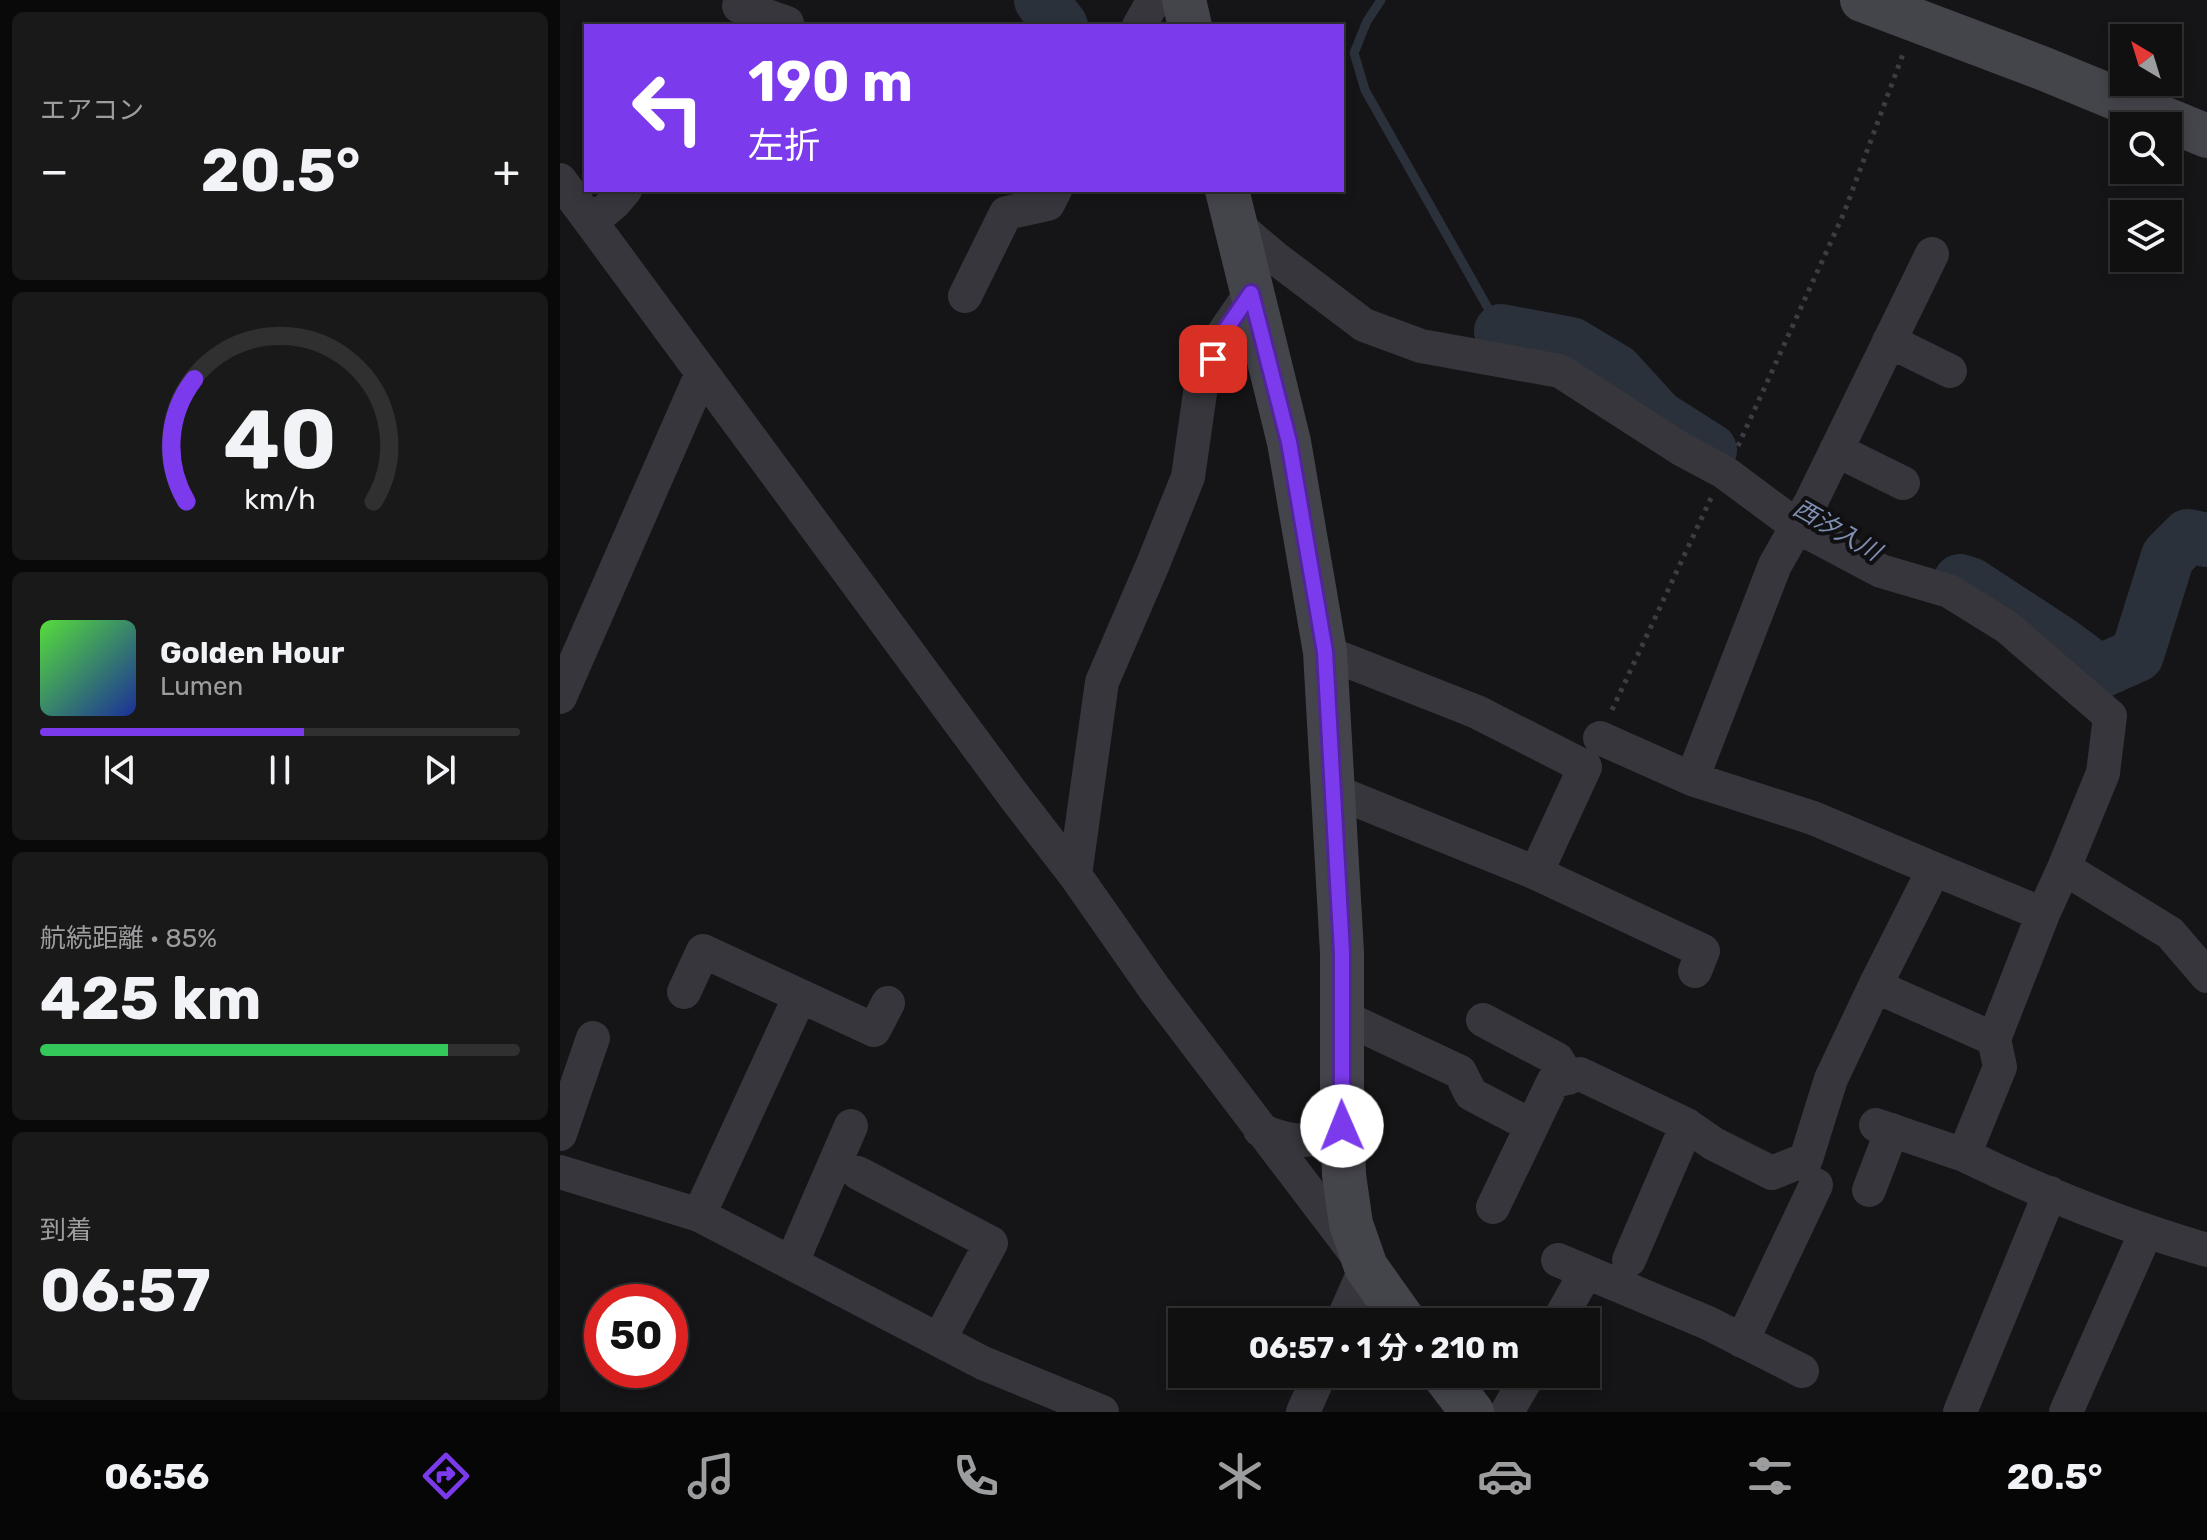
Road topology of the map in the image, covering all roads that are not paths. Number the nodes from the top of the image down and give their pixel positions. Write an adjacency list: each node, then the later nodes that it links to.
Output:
1 (1159, 0): 6 (street)
2 (1184, 0): 7 (main road)
3 (1862, 0): 8 (main road)
4 (736, 11): 5 (street)
5 (787, 23)
6 (1140, 24)
7 (1190, 24)
8 (2207, 136)
9 (560, 180): 13 (street)
10 (623, 192): 13 (street)
11 (1054, 192): 16 (street)
12 (1231, 206): 15 (main road); 22 (street)
13 (591, 222): 19 (street)
14 (1932, 254): 17 (street)
15 (1251, 293): 23 (main road); 31 (street)
16 (965, 296)
17 (1889, 341): 18 (street); 20 (street)
18 (1950, 371)
19 (702, 373): 24 (street); 31 (street)
20 (1836, 450): 21 (street); 22 (street)
21 (1903, 483)
22 (1803, 518): 26 (street); 28 (street)
23 (1325, 652): 27 (main road); 30 (street)
24 (560, 697)
25 (1600, 738): 26 (street)
26 (1692, 779): 29 (street)
27 (1334, 791): 30 (street); 39 (main road)
28 (2064, 868): 32 (street); 34 (street)
29 (1934, 869): 32 (street); 35 (street)
30 (1536, 873): 33 (street)
31 (1075, 875): 48 (street)
32 (2043, 914): 42 (street)
33 (1704, 950)
34 (2207, 976)
35 (1875, 986): 42 (street); 44 (street)
36 (684, 992): 37 (street)
37 (800, 996): 38 (street); 57 (street)
38 (888, 1003)
39 (1341, 1016): 46 (main road); 47 (street)
40 (1483, 1020): 43 (street)
41 (593, 1038): 49 (street)
42 (1994, 1039): 50 (street)
43 (1568, 1078): 44 (street); 47 (street)
44 (1687, 1125): 60 (street)
45 (851, 1126): 61 (street)
46 (1342, 1126): 48 (street); 62 (main road)
47 (1532, 1126): 56 (street)
48 (1260, 1130): 62 (street)
49 (560, 1134)
50 (1964, 1155): 54 (street); 55 (street)
51 (560, 1172): 57 (street)
52 (858, 1173): 66 (street)
53 (1816, 1185): 67 (street)
54 (1869, 1190)
55 (2050, 1193): 58 (street); 76 (street)
56 (1493, 1207)
57 (699, 1215): 61 (street)
58 (2146, 1232): 59 (street); 77 (street)
59 (2207, 1250)
60 (1629, 1260)
61 (792, 1262): 66 (street)
62 (1366, 1267): 63 (street); 64 (main road)
63 (1348, 1308)
64 (1395, 1308)
65 (1562, 1308): 67 (street)
66 (939, 1340): 72 (street)
67 (1742, 1341): 68 (street)
68 (1802, 1371)
69 (1314, 1388): 73 (street)
70 (1454, 1388): 74 (main road)
71 (1521, 1388): 75 (street)
72 (1102, 1412)
73 (1303, 1412)
74 (1472, 1412)
75 (1507, 1412)
76 (1960, 1412)
77 (2066, 1412)

